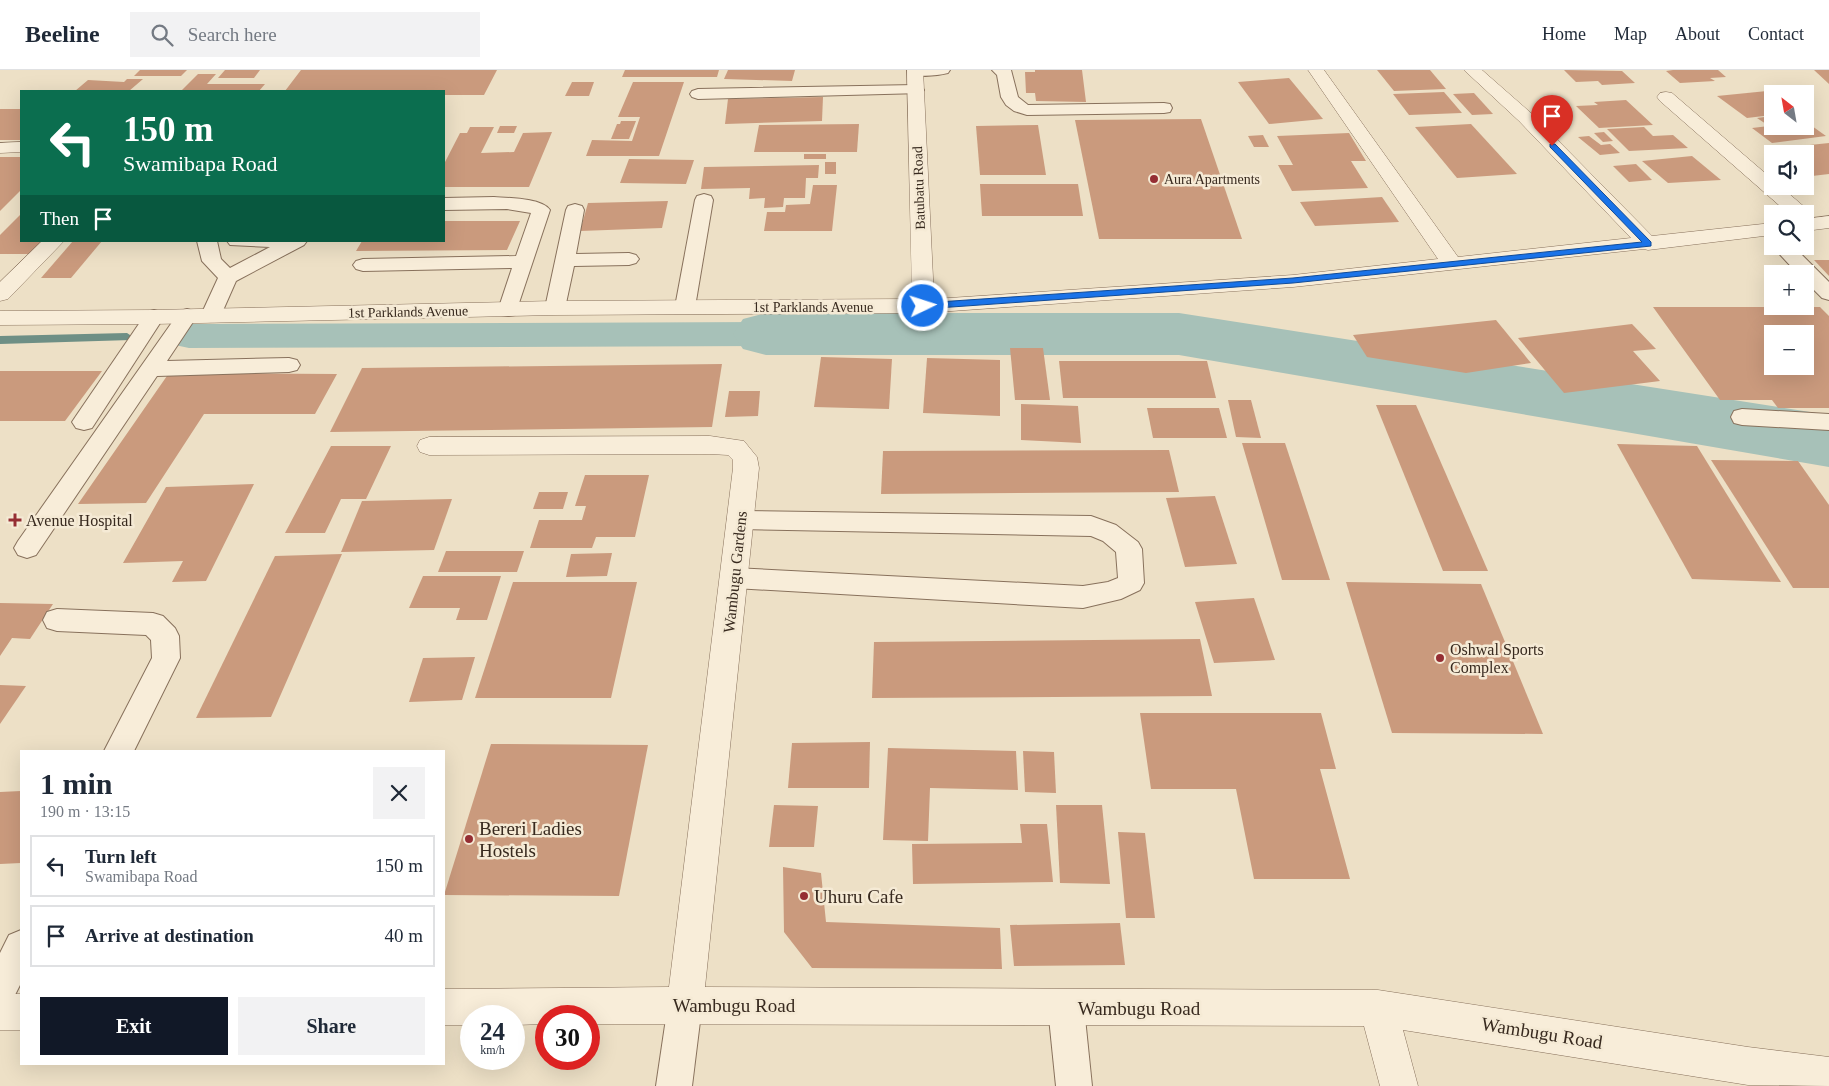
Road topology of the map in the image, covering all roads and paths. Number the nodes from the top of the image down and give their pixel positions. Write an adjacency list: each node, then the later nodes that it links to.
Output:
1 (915, 70): 2 (lane); 6 (street, Batubatu Road)
2 (942, 70)
3 (1000, 70): 9 (lane)
4 (1472, 70): 20 (street)
5 (1316, 71): 25 (street)
6 (916, 90): 7 (lane); 30 (street, Batubatu Road)
7 (698, 94)
8 (1666, 97): 14 (street)
9 (1164, 108)
10 (20, 147): 11 (street)
11 (0, 148)
12 (704, 200): 31 (lane)
13 (445, 204): 24 (lane)
14 (1791, 205)
15 (575, 210): 23 (lane)
16 (1764, 233): 20 (street, 1st Parklands Avenue)
17 (53, 242): 28 (street)
18 (207, 242): 27 (lane)
19 (297, 242): 27 (lane)
20 (1648, 244): 25 (street, 1st Parklands Avenue)
21 (1791, 255): 29 (lane)
22 (629, 259): 23 (lane)
23 (566, 260): 32 (lane)
24 (524, 262): 26 (lane); 33 (lane)
25 (1453, 264): 30 (street, 1st Parklands Avenue)
26 (363, 265)
27 (228, 277): 34 (lane)
28 (0, 294)
29 (1829, 294)
30 (923, 306): 31 (street, 1st Parklands Avenue)
31 (684, 307): 32 (street, 1st Parklands Avenue)
32 (555, 308): 33 (street, 1st Parklands Avenue)
33 (508, 310): 34 (street, 1st Parklands Avenue)
34 (212, 315): 35 (street, 1st Parklands Avenue)
35 (187, 316): 36 (street, 1st Parklands Avenue); 39 (lane)
36 (154, 317): 37 (street, 1st Parklands Avenue); 41 (lane)
37 (0, 318)
38 (288, 365): 39 (lane)
39 (150, 370): 45 (lane)
40 (1742, 417): 42 (lane)
41 (84, 422)
42 (1829, 422)
43 (429, 446): 44 (street, Wambugu Gardens)
44 (740, 520): 46 (street, Wambugu Gardens); 46 (lane)
45 (27, 548)
46 (734, 578): 51 (street, Wambugu Gardens)
47 (57, 620): 48 (lane)
48 (120, 750)
49 (20, 949): 50 (lane)
50 (0, 990)
51 (685, 1004): 52 (street, Wambugu Road); 53 (street, Wambugu Road); 58 (lane)
52 (445, 1007)
53 (1066, 1008): 54 (street, Wambugu Road); 59 (lane)
54 (1378, 1008): 57 (street, Wambugu Road); 60 (street)
55 (0, 1012): 56 (street)
56 (20, 1012)
57 (1829, 1076)
58 (674, 1086)
59 (1074, 1086)
60 (1399, 1086)

